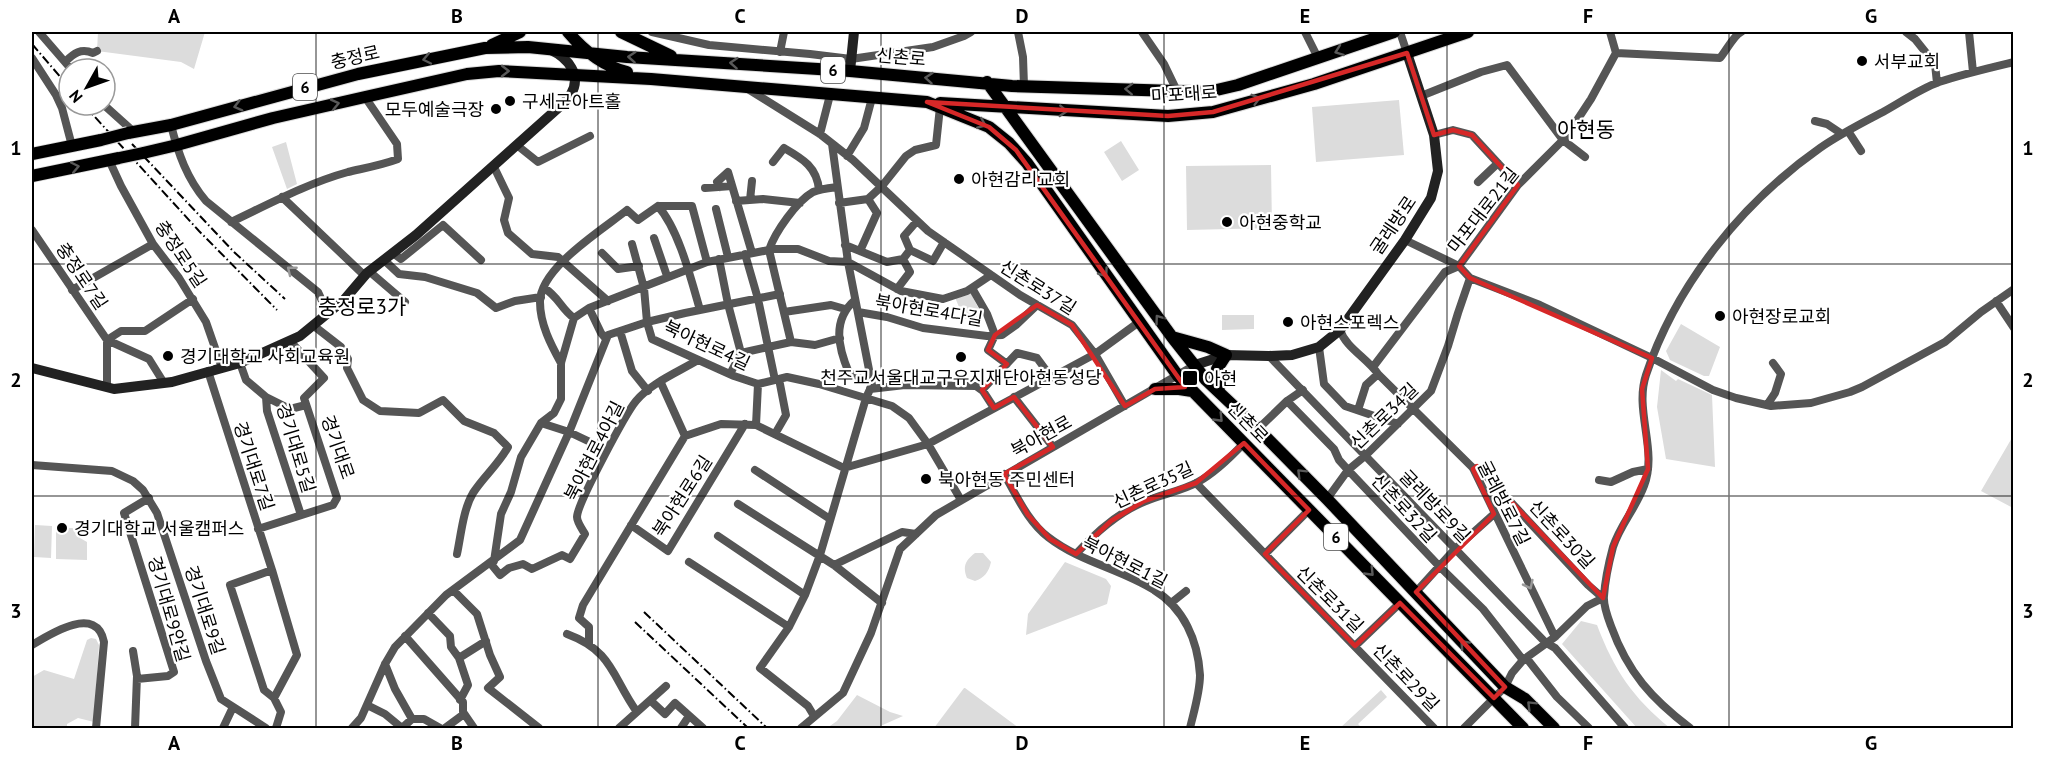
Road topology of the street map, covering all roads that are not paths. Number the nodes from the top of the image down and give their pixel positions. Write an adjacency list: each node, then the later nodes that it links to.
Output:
1 (39, 32): 26 (street)
2 (520, 32): 19 (main road)
3 (568, 32): 22 (main road)
4 (621, 32): 30 (main road)
5 (652, 32): 23 (street)
6 (784, 32): 23 (street)
7 (854, 32): 32 (main road)
8 (971, 32): 32 (street)
9 (1018, 32): 38 (street)
10 (1142, 32): 40 (street)
11 (1305, 32): 29 (street)
12 (1394, 32): 29 (main road, 마포대로, one-way to 29)
13 (1400, 32): 24 (street, 굴레방로)
14 (1468, 32): 24 (main road, 마포대로)
15 (1610, 32): 25 (street)
16 (1738, 32): 25 (street)
17 (1906, 32): 37 (street)
18 (1969, 32): 33 (street)
19 (485, 48): 20 (main road, 충정로 / 6); 50 (main road, 충정로 / 6, one-way to 50)
20 (548, 48): 22 (main road, 충정로 / 6); 34 (main road)
21 (97, 51): 27 (street)
22 (587, 52): 30 (main road, 신촌로 / 6, one-way to 22); 35 (main road)
23 (780, 52): 32 (street)
24 (1407, 53): 42 (main road, 굴레방로); 47 (main road, 마포대로, one-way to 24)
25 (1616, 53): 56 (street, 마포대로21길)
26 (60, 57)
27 (70, 57)
28 (32, 58): 58 (street)
29 (1318, 58): 40 (main road, 마포대로)
30 (678, 59): 32 (main road, 신촌로 / 6, one-way to 30)
31 (2013, 62): 33 (street, 신촌로30길)
32 (850, 65): 36 (main road, 신촌로 / 6, one-way to 32)
33 (1972, 72): 37 (street, 신촌로30길)
34 (574, 74): 35 (main road, 6); 43 (main road, 6, one-way to 34); 60 (main road)
35 (651, 79): 39 (main road, 신촌로 / 6)
36 (987, 82): 38 (main road, 마포대로); 47 (main road, 신촌로 / 6)
37 (1937, 83): 51 (street, 신촌로30길)
38 (1024, 86): 40 (main road, 마포대로, one-way to 38)
39 (747, 88): 41 (main road, 신촌로 / 6); 53 (street, 신촌로37길)
40 (1177, 91)
41 (830, 95): 44 (main road, 신촌로 / 6); 53 (street)
42 (1421, 96): 54 (main road, 굴레방로); 56 (street)
43 (365, 97): 59 (main road, 6, one-way to 43); 79 (street)
44 (872, 98): 45 (main road, 신촌로 / 6); 63 (street)
45 (927, 102): 46 (main road, 신촌로 / 6); 47 (main road, 마포대로)
46 (940, 107): 74 (street); 140 (main road, 신촌로 / 6, one-way to 140)
47 (1005, 107): 147 (main road, 신촌로 / 6, one-way to 47)
48 (116, 117): 52 (street)
49 (1815, 121): 51 (street)
50 (171, 125): 52 (main road, 충정로 / 6); 59 (street)
51 (1845, 132): 61 (street); 159 (street, 신촌로30길)
52 (131, 133): 58 (main road, 충정로 / 6, bridge)
53 (820, 134): 57 (street, 신촌로37길)
54 (1434, 135): 67 (street); 91 (main road, 굴레방로)
55 (590, 136): 60 (street)
56 (1563, 140): 64 (street); 72 (street, 마포대로21길)
57 (832, 144): 63 (street, 신촌로37길); 76 (street)
58 (72, 146): 62 (main road, 충정로 / 6)
59 (177, 146): 65 (main road, 6, bridge); 88 (street)
60 (518, 146): 68 (main road)
61 (1861, 151)
62 (32, 154)
63 (847, 156): 74 (street, 신촌로37길)
64 (1586, 157)
65 (114, 159): 69 (main road, 6, one-way to 65); 93 (street, 충정로5길)
66 (773, 162): 78 (street)
67 (1498, 163): 71 (street); 72 (street)
68 (494, 167): 101 (main road); 106 (street)
69 (32, 176)
70 (752, 182): 80 (street)
71 (1478, 182)
72 (1518, 185): 110 (street, 마포대로21길)
73 (732, 186): 75 (street); 75 (street); 82 (street, 북아현로4길)
74 (882, 186): 81 (street); 87 (street, 신촌로37길)
75 (720, 187): 77 (street)
76 (837, 187): 78 (street); 84 (street)
77 (705, 188)
78 (819, 190): 83 (street)
79 (282, 197): 88 (street); 112 (street)
80 (750, 200): 82 (street); 83 (street)
81 (868, 200): 84 (street); 98 (street)
82 (736, 201): 100 (street, 북아현로4길)
83 (800, 203): 96 (street)
84 (839, 203): 95 (street)
85 (658, 206): 106 (street); 107 (street); 111 (street)
86 (716, 209): 102 (street)
87 (917, 220): 92 (street, 신촌로37길); 97 (street)
88 (231, 222): 137 (street, one-way to 88)
89 (32, 230): 121 (street, 충정로7길)
90 (654, 238): 114 (street)
91 (1405, 240): 110 (street); 143 (main road, 굴레방로)
92 (944, 242): 97 (street); 113 (street, 신촌로37길)
93 (153, 244): 121 (street); 124 (street, 충정로5길)
94 (632, 244): 109 (street)
95 (845, 244): 98 (street); 108 (street)
96 (769, 250): 100 (street); 108 (street); 122 (street)
97 (910, 250): 104 (street)
98 (860, 251): 104 (street)
99 (602, 253): 109 (street)
100 (748, 254): 102 (street); 125 (street, 북아현로4길)
101 (389, 257): 105 (street); 112 (main road); 123 (street)
102 (728, 257): 103 (street)
103 (719, 259): 107 (street); 130 (street)
104 (903, 259): 119 (street)
105 (481, 260)
106 (563, 261): 116 (street); 127 (street)
107 (707, 262): 111 (street)
108 (848, 262): 119 (street); 126 (street)
109 (639, 266): 117 (street)
110 (1459, 266): 115 (street); 165 (street, 마포대로21길)
111 (688, 269): 114 (street); 134 (street)
112 (367, 274): 129 (street); 137 (main road)
113 (991, 275): 118 (street); 131 (street, 신촌로37길)
114 (668, 276): 117 (street)
115 (1470, 278): 159 (street); 193 (street, 신촌로34길)
116 (544, 288): 123 (street); 138 (street)
117 (644, 288): 127 (street); 139 (street)
118 (972, 288): 119 (street); 145 (street)
119 (897, 289)
120 (2013, 289): 128 (street)
121 (72, 290): 149 (street, 충정로7길)
122 (780, 294): 125 (street); 135 (street)
123 (541, 297): 162 (street)
124 (193, 299): 149 (street); 167 (street, 충정로5길)
125 (758, 299): 130 (street); 152 (street, 북아현로4길)
126 (855, 300): 133 (street); 136 (street)
127 (608, 301): 132 (street)
128 (1996, 301): 142 (street); 190 (street)
129 (405, 303)
130 (728, 304): 134 (street); 154 (street)
131 (1037, 305): 145 (street, 북아현로4다길); 155 (street, 신촌로37길)
132 (589, 308): 138 (street); 148 (street)
133 (845, 309): 135 (street); 146 (street)
134 (700, 310): 139 (street)
135 (784, 312): 151 (street)
136 (858, 312): 145 (street, 북아현로4다길); 177 (street)
137 (328, 314): 141 (main road)
138 (574, 318): 162 (street)
139 (647, 322): 144 (street, 북아현로4길); 160 (street, 북아현로4길)
140 (1139, 322): 155 (street); 158 (main road, 신촌로 / 6)
141 (314, 327): 150 (main road); 230 (street)
142 (2013, 328)
143 (1340, 330): 153 (main road, 굴레방로); 165 (street, 굴레방로7길)
144 (620, 331): 148 (street, 북아현로4길); 183 (street, 북아현로4아길)
145 (995, 336): 164 (street, 북아현로4다길)
146 (840, 338): 151 (street); 177 (street)
147 (1172, 338): 156 (main road); 169 (main road, 신촌로 / 6)
148 (606, 339): 200 (street)
149 (107, 340): 174 (street); 178 (street)
150 (290, 341): 161 (main road); 189 (street, 경기대로)
151 (791, 342): 152 (street)
152 (769, 347): 154 (street); 173 (street, 북아현로4길)
153 (1319, 347): 157 (main road, 굴레방로); 194 (street)
154 (741, 353): 170 (street)
155 (1095, 354): 172 (street); 191 (street, 신촌로37길)
156 (1226, 355): 157 (main road, 굴레방로); 169 (main road, 굴레방로); 184 (main road)
157 (1269, 356): 181 (street, 굴레방로9길)
158 (1164, 357): 169 (main road, 신촌로 / 6); 179 (main road)
159 (1652, 358): 190 (street); 211 (street, 신촌로30길)
160 (698, 360): 170 (street, 북아현로4길); 175 (street, 북아현로4아길)
161 (240, 363): 167 (main road); 186 (street, 경기대로5길)
162 (561, 363): 195 (street)
163 (1773, 363): 190 (street)
164 (1007, 364): 172 (street); 180 (street)
165 (1373, 367): 171 (street, 굴레방로7길)
166 (32, 368): 178 (main road)
167 (222, 368): 168 (main road)
168 (208, 371): 174 (main road); 226 (street, 경기대로7길)
169 (1186, 371): 179 (street, 북아현로); 182 (main road, 신촌로 / 6); 184 (main road, 신촌로 / 6)
170 (730, 374): 176 (street, 북아현로4길)
171 (1378, 374): 193 (street, 굴레방로7길); 194 (street)
172 (1052, 377): 185 (street)
173 (777, 380): 176 (street, 북아현로4길); 187 (street, 북아현로4길); 201 (street, 북아현로4길)
174 (164, 382): 178 (main road)
175 (661, 383): 183 (street, 북아현로4아길); 202 (street)
176 (758, 384): 198 (street, 북아현로4길)
177 (871, 385): 180 (street); 187 (street)
178 (107, 387)
179 (1158, 387): 182 (main road); 191 (street, 북아현로)
180 (982, 390): 192 (street)
181 (1303, 390): 188 (street); 207 (street, 굴레방로9길)
182 (1193, 391): 203 (main road, 신촌로 / 6, one-way to 203)
183 (648, 392): 206 (street, 북아현로4아길)
184 (1218, 392): 199 (main road, 신촌로 / 6)
185 (1014, 397): 192 (street); 205 (street)
186 (266, 398): 189 (street); 223 (street, 경기대로5길)
187 (866, 398): 204 (street, 북아현로4길); 209 (street)
188 (1287, 401): 199 (street, 신촌로); 213 (street)
189 (306, 405): 223 (street, 경기대로)
190 (1767, 405)
191 (1125, 406): 205 (street, 북아현로)
192 (994, 408): 204 (street)
193 (1414, 408): 197 (street, 신촌로34길); 210 (street, 굴레방로7길)
194 (1358, 410): 197 (street)
195 (541, 423): 200 (street); 234 (street)
196 (745, 424): 198 (street, 북아현로6길); 202 (street, 북아현로6길); 225 (street, 북아현로6길)
197 (1398, 424): 207 (street, 신촌로34길)
198 (756, 425): 201 (street, 북아현로6길)
199 (1258, 429): 218 (main road, 신촌로 / 6, one-way to 199)
200 (569, 432): 206 (street); 234 (street)
201 (775, 434): 209 (street, 북아현로6길)
202 (684, 436): 225 (street, 북아현로6길)
203 (1244, 443): 216 (street, 신촌로35길); 221 (main road, 신촌로 / 6)
204 (928, 444): 209 (street); 219 (street, 북아현로4길)
205 (1053, 447): 214 (street, 북아현로)
206 (607, 450): 234 (street, 북아현로4아길)
207 (1365, 456): 213 (street, 신촌로34길); 229 (street, 굴레방로9길)
208 (32, 465): 217 (street, 경기대로9길)
209 (844, 468): 224 (street)
210 (1473, 468): 222 (street, 굴레방로7길); 243 (street, 신촌로30길)
211 (1648, 469): 215 (street); 243 (street, 신촌로30길)
212 (755, 470): 224 (street)
213 (1348, 470): 218 (street, 신촌로34길); 237 (street, 신촌로32길)
214 (1004, 474): 219 (street, 북아현로); 231 (street, 북아현로1길)
215 (1599, 480)
216 (1196, 483): 231 (street, 신촌로35길); 232 (street, 신촌로31길)
217 (149, 498): 261 (street, 경기대로9안길); 269 (street, 경기대로9길)
218 (1327, 499): 241 (main road, 신촌로 / 6)
219 (961, 500): 227 (street, 북아현로)
220 (738, 504): 233 (street)
221 (1309, 510): 232 (street); 246 (main road, 신촌로 / 6, one-way to 246)
222 (1494, 514): 229 (street); 251 (street, 굴레방로7길, one-way to 251)
223 (301, 515): 226 (street, 경기대로)
224 (830, 519): 233 (street)
225 (632, 525): 254 (street, 북아현로6길)
226 (258, 529): 238 (street, 경기대로7길)
227 (916, 534): 236 (street); 244 (street, 북아현로)
228 (718, 536): 242 (street)
229 (1455, 549): 237 (street); 253 (street, 굴레방로9길)
230 (457, 554)
231 (1076, 554): 245 (street, 북아현로1길)
232 (1265, 554): 256 (street, 신촌로31길)
233 (820, 555): 236 (street); 242 (street)
234 (492, 562): 239 (street)
235 (689, 562): 248 (street)
236 (834, 565): 244 (street)
237 (1439, 566): 241 (street); 259 (street)
238 (272, 570): 264 (street, 경기대로7길); 264 (street)
239 (453, 590): 247 (street); 252 (street)
240 (1186, 591): 245 (street)
241 (1416, 592): 263 (main road, 신촌로 / 6, one-way to 241)
242 (805, 594): 248 (street)
243 (1603, 598): 251 (street); 295 (street)
244 (882, 603): 273 (street, 북아현로)
245 (1171, 603): 276 (street, 북아현로1길)
246 (1400, 603): 256 (street, 신촌로31길); 265 (main road, 신촌로 / 6)
247 (428, 613): 250 (street); 258 (street)
248 (789, 627): 273 (street)
249 (567, 634): 254 (street)
250 (405, 636): 260 (street); 266 (street)
251 (1555, 637): 253 (street)
252 (486, 641): 258 (street); 285 (street)
253 (1545, 642): 259 (street); 275 (street, 굴레방로9길)
254 (589, 644): 270 (street)
255 (32, 645): 277 (street)
256 (1355, 646): 290 (street, 신촌로29길)
257 (133, 651): 261 (street)
258 (459, 658): 266 (street)
259 (1523, 660): 263 (street); 294 (street)
260 (385, 664): 268 (street); 274 (street)
261 (137, 679): 278 (street)
262 (666, 686): 267 (street)
263 (1505, 687): 265 (street); 293 (main road, 신촌로 / 6, one-way to 263)
264 (274, 698): 281 (street)
265 (1494, 698): 291 (street); 292 (main road, 신촌로 / 6)
266 (460, 700): 271 (street)
267 (651, 701): 270 (street); 272 (street)
268 (367, 705): 274 (street); 282 (street)
269 (233, 707): 279 (street); 280 (street, 경기대로9길)
270 (637, 712): 286 (street)
271 (464, 714): 283 (street); 284 (street)
272 (689, 716): 287 (street); 288 (street)
273 (814, 716): 289 (street, 북아현로)
274 (412, 719): 283 (street)
275 (1621, 727)
276 (1190, 728)
277 (96, 729)
278 (135, 729)
279 (223, 729)
280 (266, 729)
281 (276, 729)
282 (352, 729)
283 (443, 729)
284 (474, 729)
285 (539, 729)
286 (619, 729)
287 (681, 729)
288 (703, 729)
289 (801, 729)
290 (1434, 729)
291 (1464, 729)
292 (1524, 729)
293 (1554, 729)
294 (1589, 729)
295 (1690, 729)

